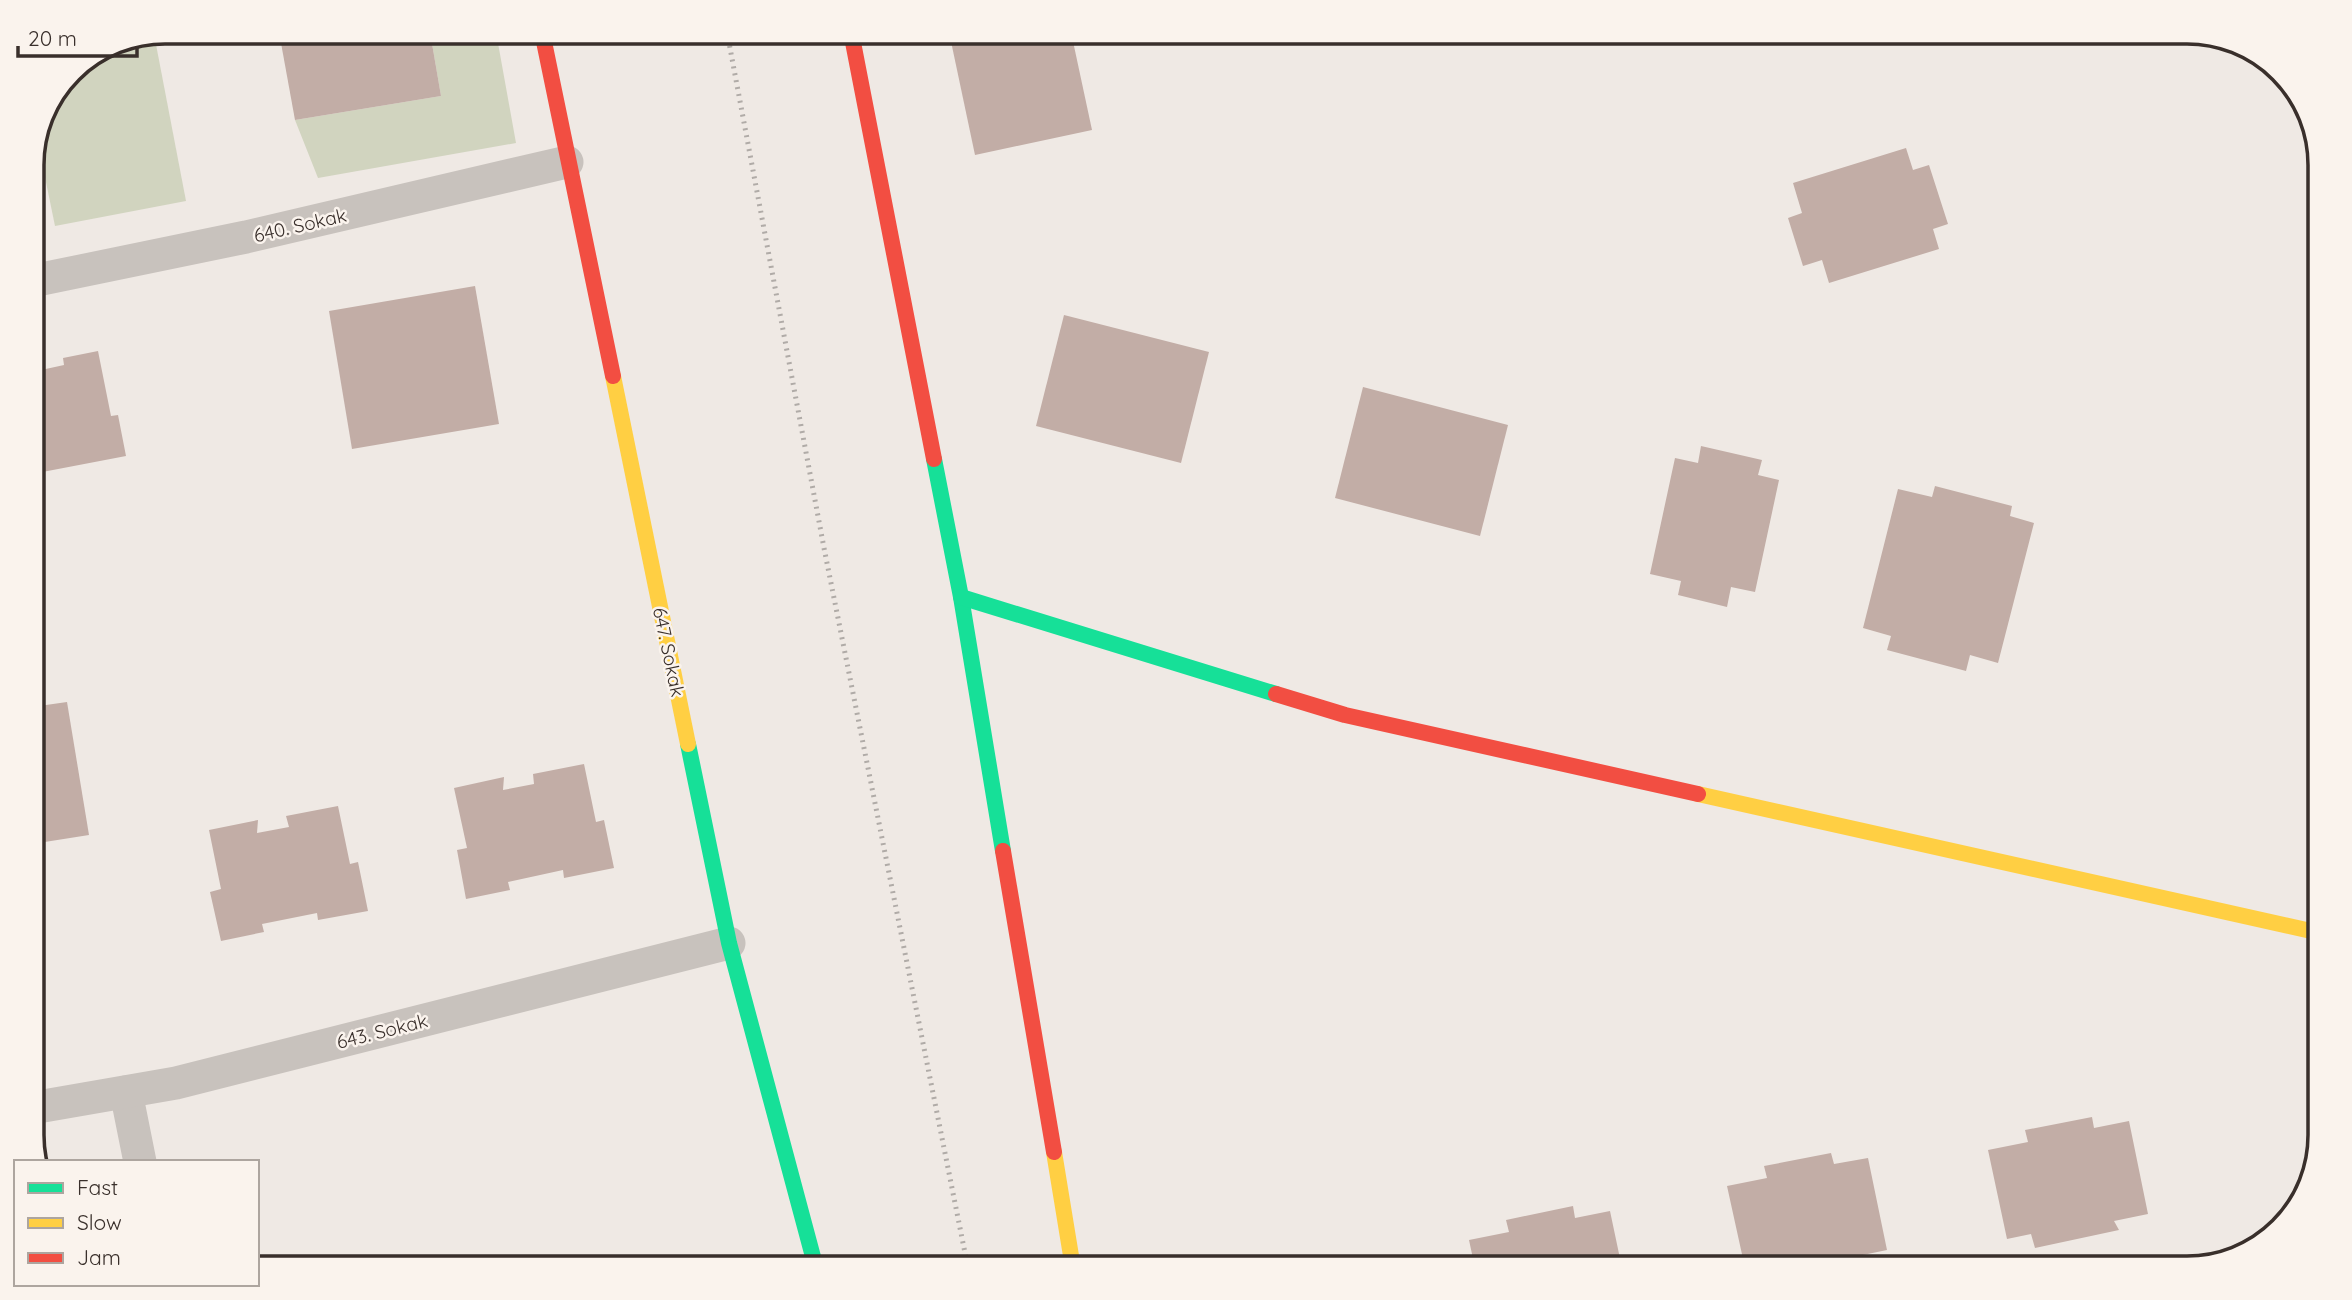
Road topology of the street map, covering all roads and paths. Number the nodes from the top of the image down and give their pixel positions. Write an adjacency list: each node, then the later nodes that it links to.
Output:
1 (544, 44): 3 (street, 647. Sokak)
2 (853, 44): 5 (street)
3 (567, 162): 4 (street, 640. Sokak); 7 (street, 647. Sokak)
4 (44, 279)
5 (961, 597): 6 (street); 12 (street)
6 (2308, 930)
7 (729, 943): 8 (street, 643. Sokak); 11 (street, 647. Sokak)
8 (126, 1092): 9 (street, 643. Sokak); 10 (street)
9 (44, 1106)
10 (140, 1160)
11 (813, 1256)
12 (1071, 1256)

